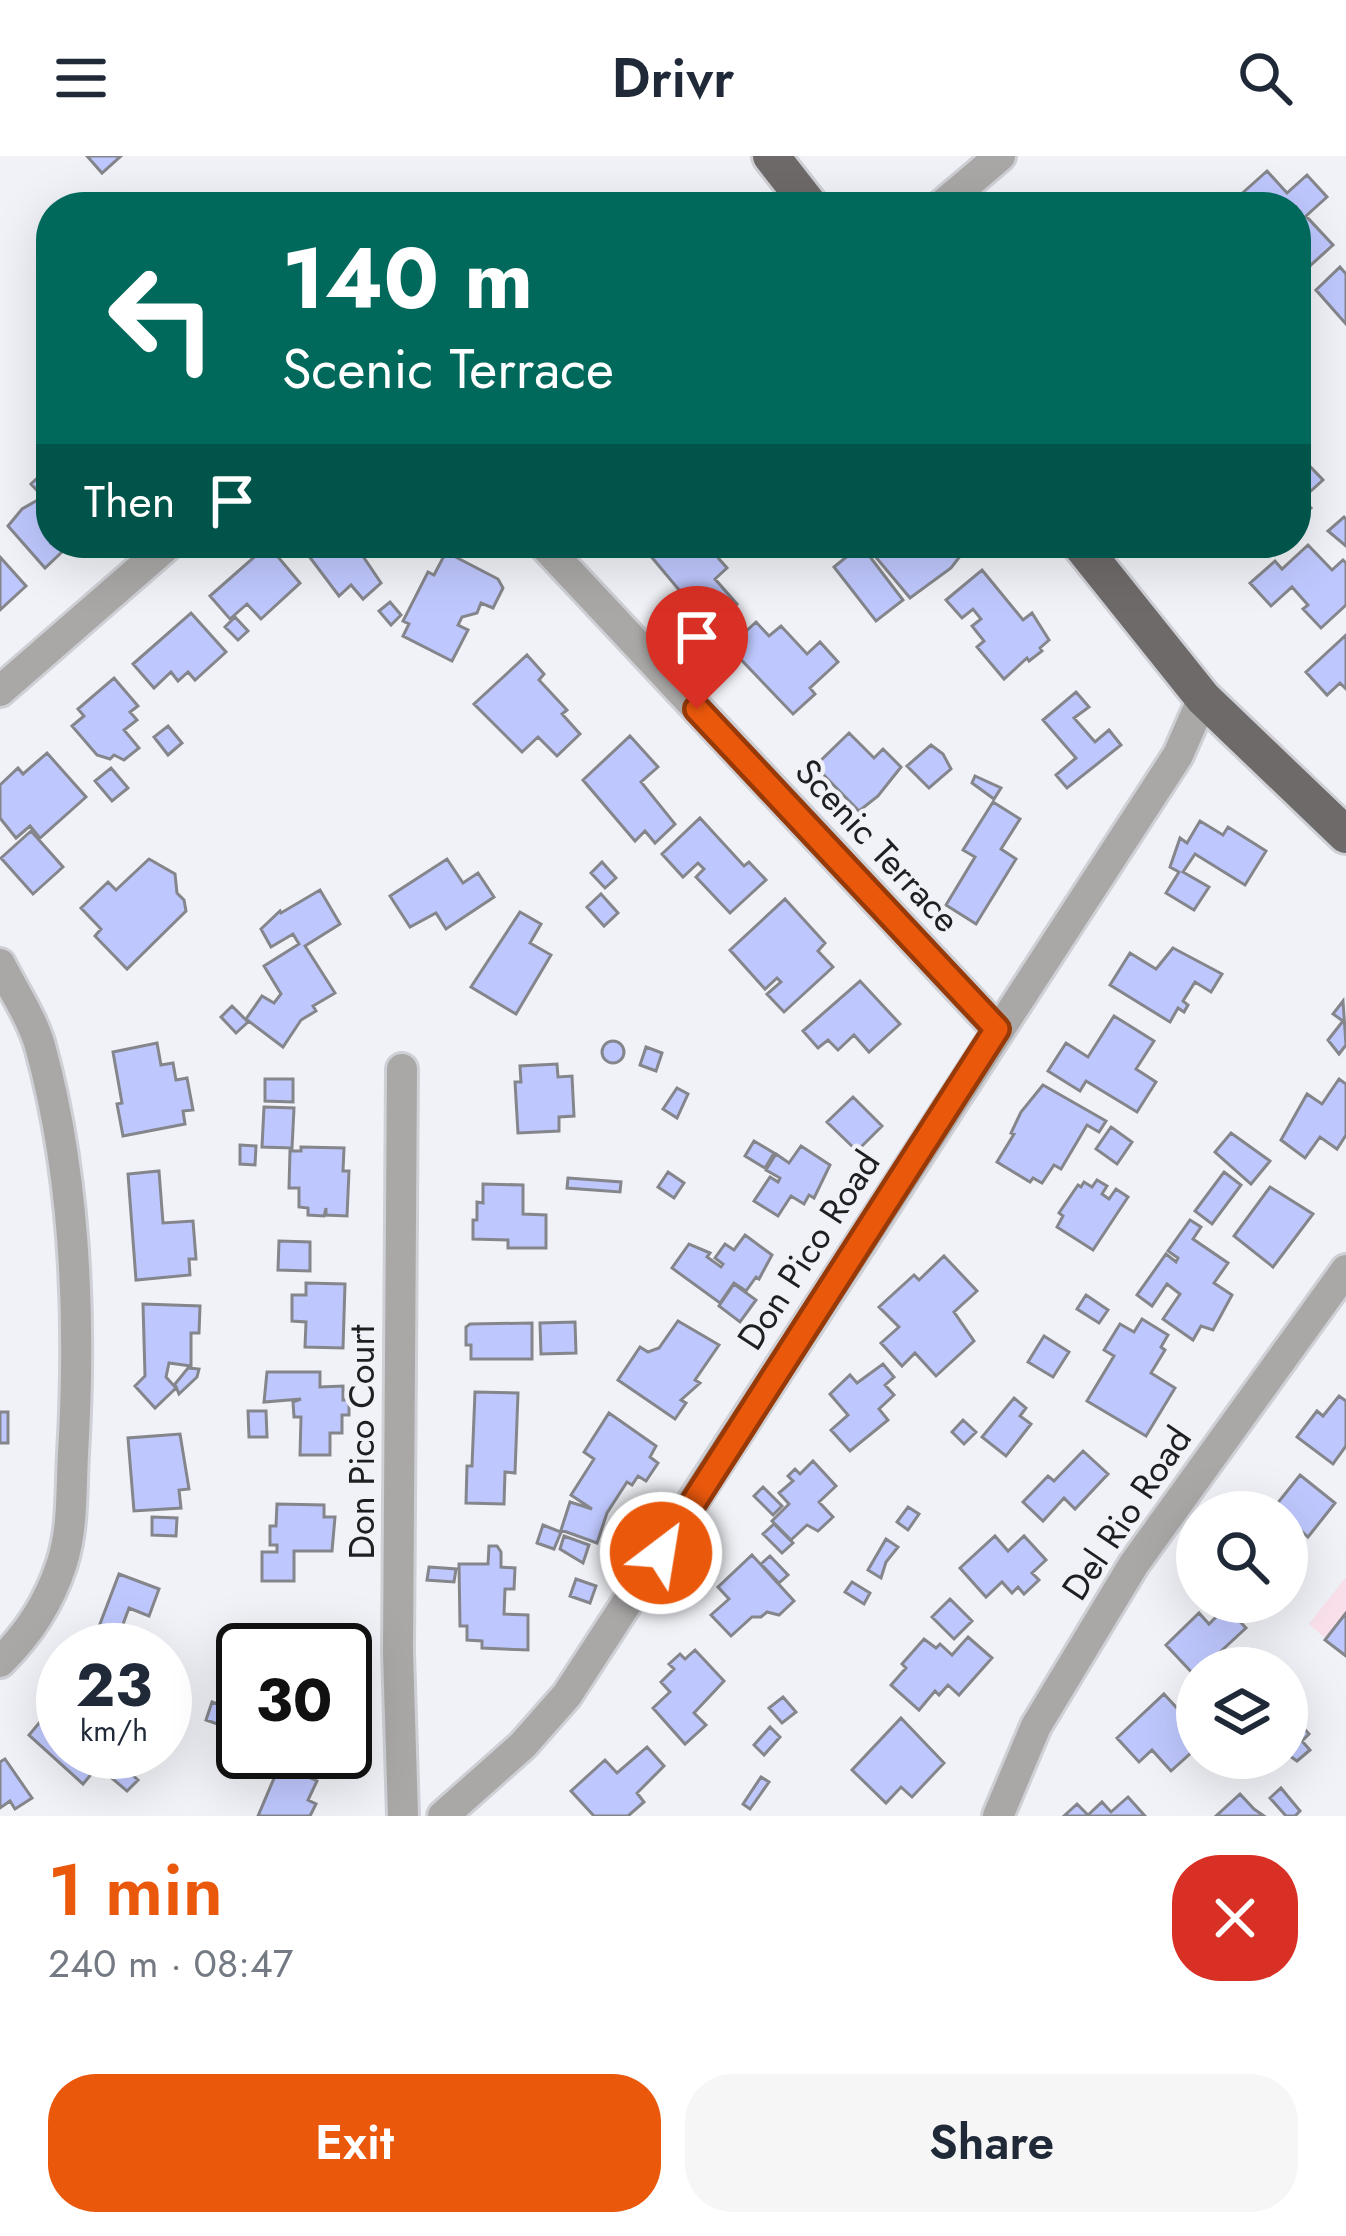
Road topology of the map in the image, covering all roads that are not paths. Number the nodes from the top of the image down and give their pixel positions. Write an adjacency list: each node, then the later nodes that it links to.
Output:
1 (771, 156): 3 (main road)
2 (1000, 156): 4 (street)
3 (799, 192)
4 (958, 192)
5 (153, 558): 8 (street)
6 (566, 558): 12 (street, Scenic Terrace)
7 (1090, 558): 9 (main road)
8 (0, 691)
9 (1203, 698): 10 (main road); 12 (street, Don Pico Road)
10 (1346, 835)
11 (0, 964): 15 (street)
12 (997, 1029): 17 (street, Don Pico Road)
13 (402, 1069): 16 (street, Don Pico Court)
14 (1346, 1270): 18 (street, Del Rio Road)
15 (0, 1662)
16 (403, 1816)
17 (442, 1816)
18 (998, 1816)

